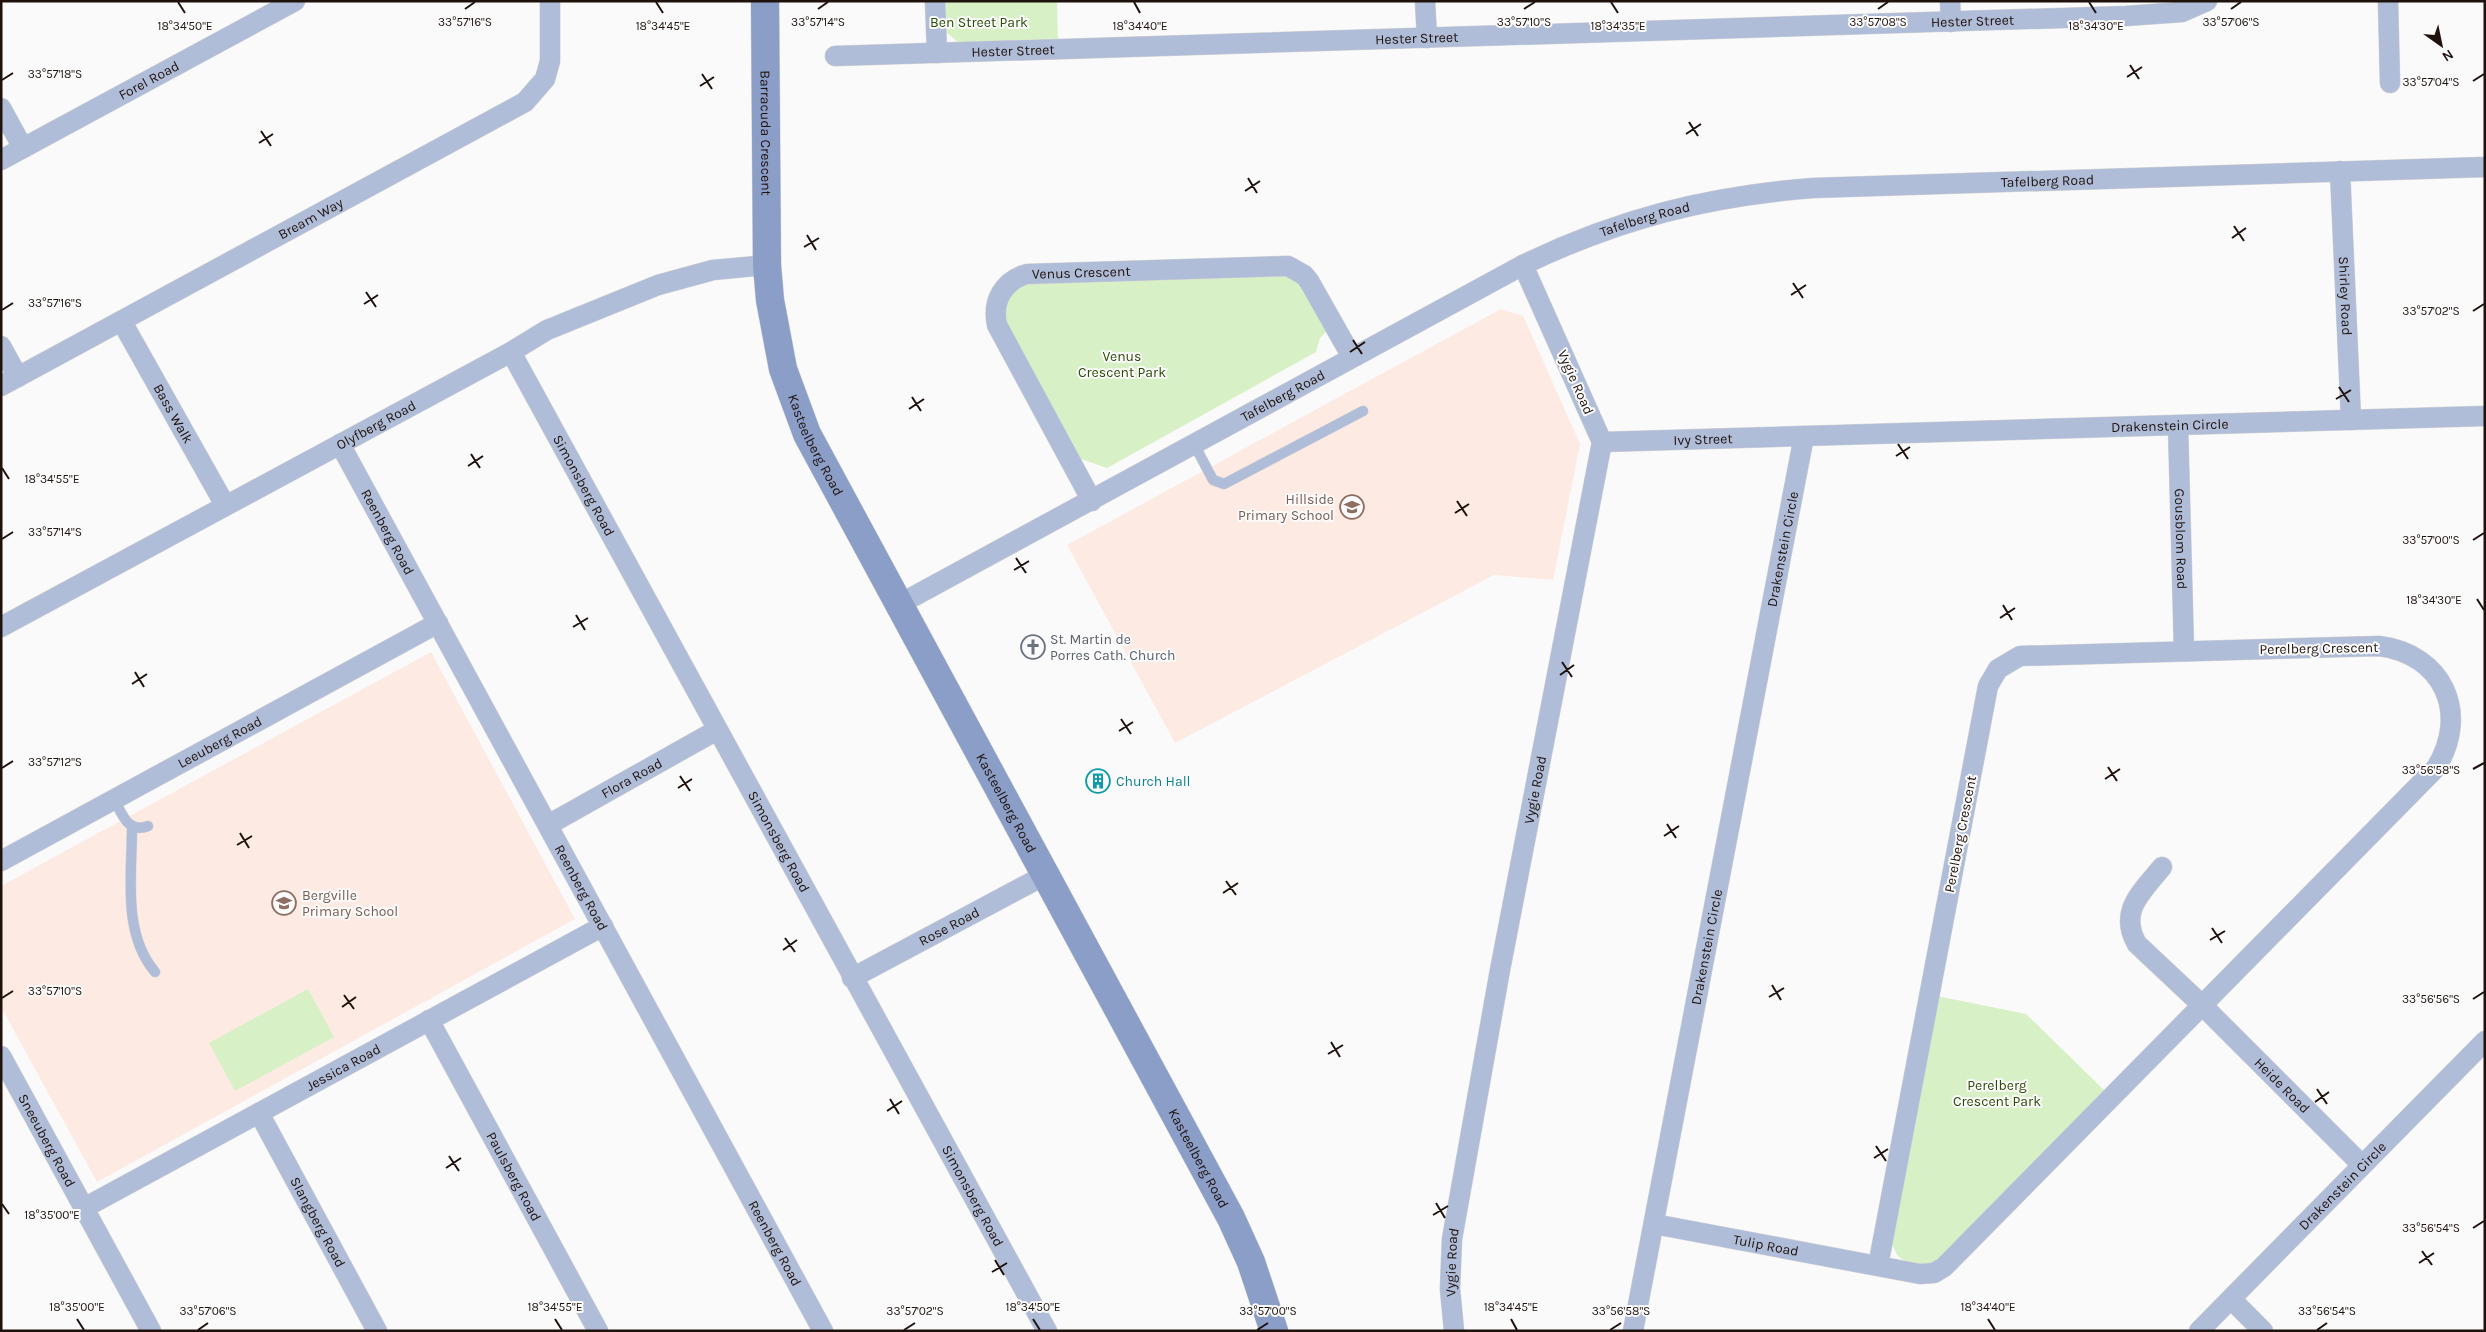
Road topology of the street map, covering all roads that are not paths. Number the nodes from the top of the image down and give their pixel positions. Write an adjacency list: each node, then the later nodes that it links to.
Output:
1 (295, 1): 16 (street, Forel Road)
2 (550, 1): 22 (street, Bream Way)
3 (765, 1): 20 (street, Barracuda Crescent)
4 (935, 1): 12 (street)
5 (1425, 1): 11 (street)
6 (1950, 1): 10 (street)
7 (2207, 1): 9 (street, Hester Street)
8 (2388, 1): 14 (street)
9 (2158, 8): 10 (street, Hester Street)
10 (1951, 22): 11 (street, Hester Street)
11 (1427, 38): 12 (street, Hester Street)
12 (938, 54): 13 (street, Hester Street)
13 (835, 56)
14 (2390, 83)
15 (1, 108): 16 (street)
16 (23, 148): 17 (street, Forel Road)
17 (1, 160)
18 (2485, 166): 19 (street, Tafelberg Road)
19 (2340, 171): 21 (street, Tafelberg Road); 29 (street, Shirley Road)
20 (767, 265): 24 (street, Olyfberg Road); 37 (street, Kasteelberg Road)
21 (1523, 265): 25 (street, Tafelberg Road); 32 (street, Vygie Road)
22 (122, 322): 26 (street, Bream Way); 36 (street, Bass Walk)
23 (1, 346): 26 (street)
24 (511, 352): 33 (street, Olyfberg Road); 41 (street, Simonsberg Road)
25 (1352, 358): 34 (street, Tafelberg Road); 35 (street, Venus Crescent)
26 (10, 381)
27 (1363, 411): 34 (lane)
28 (2485, 416): 29 (street, Drakenstein Circle)
29 (2351, 420): 30 (street, Drakenstein Circle)
30 (2178, 425): 31 (street, Drakenstein Circle); 40 (street, Gousblom Road)
31 (1804, 436): 32 (street, Ivy Street); 59 (street, Drakenstein Circle)
32 (1602, 442): 68 (street, Vygie Road)
33 (340, 444): 36 (street, Olyfberg Road); 38 (street, Reenberg Road)
34 (1194, 444): 35 (street, Tafelberg Road)
35 (1092, 501): 37 (street, Tafelberg Road)
36 (225, 505): 39 (street, Olyfberg Road)
37 (898, 605): 48 (street, Kasteelberg Road)
38 (438, 623): 42 (street, Leeuberg Road); 43 (street, Reenberg Road)
39 (1, 627)
40 (2184, 651): 52 (street, Perelberg Crescent); 60 (street, Perelberg Crescent)
41 (717, 730): 43 (street, Flora Road); 51 (street, Simonsberg Road)
42 (114, 799): 45 (lane); 46 (street, Leeuberg Road)
43 (548, 825): 49 (street, Reenberg Road)
44 (148, 826): 45 (lane)
45 (132, 827): 50 (lane)
46 (1, 861)
47 (2162, 867): 52 (street, Heide Road)
48 (1045, 875): 51 (street, Rose Road); 67 (street, Kasteelberg Road)
49 (602, 926): 53 (street, Jessica Road); 65 (street, Reenberg Road)
50 (155, 972)
51 (852, 978): 66 (street, Simonsberg Road)
52 (2203, 1006): 57 (street, Heide Road); 60 (street, Perelberg Crescent)
53 (429, 1020): 56 (street, Jessica Road); 64 (street, Paulsberg Road)
54 (2485, 1041): 57 (street, Drakenstein Circle)
55 (1, 1056): 58 (street, Sneeuberg Road)
56 (259, 1113): 58 (street, Jessica Road); 63 (street, Slangberg Road)
57 (2362, 1165): 61 (street, Drakenstein Circle)
58 (84, 1208): 62 (street, Sneeuberg Road)
59 (1654, 1224): 60 (street, Tulip Road); 69 (street, Drakenstein Circle)
60 (1878, 1266)
61 (2231, 1299): 70 (street, Drakenstein Circle); 71 (street)
62 (150, 1331)
63 (377, 1331)
64 (598, 1331)
65 (823, 1331)
66 (1046, 1331)
67 (1274, 1331)
68 (1454, 1331)
69 (1633, 1331)
70 (2199, 1331)
71 (2263, 1331)

